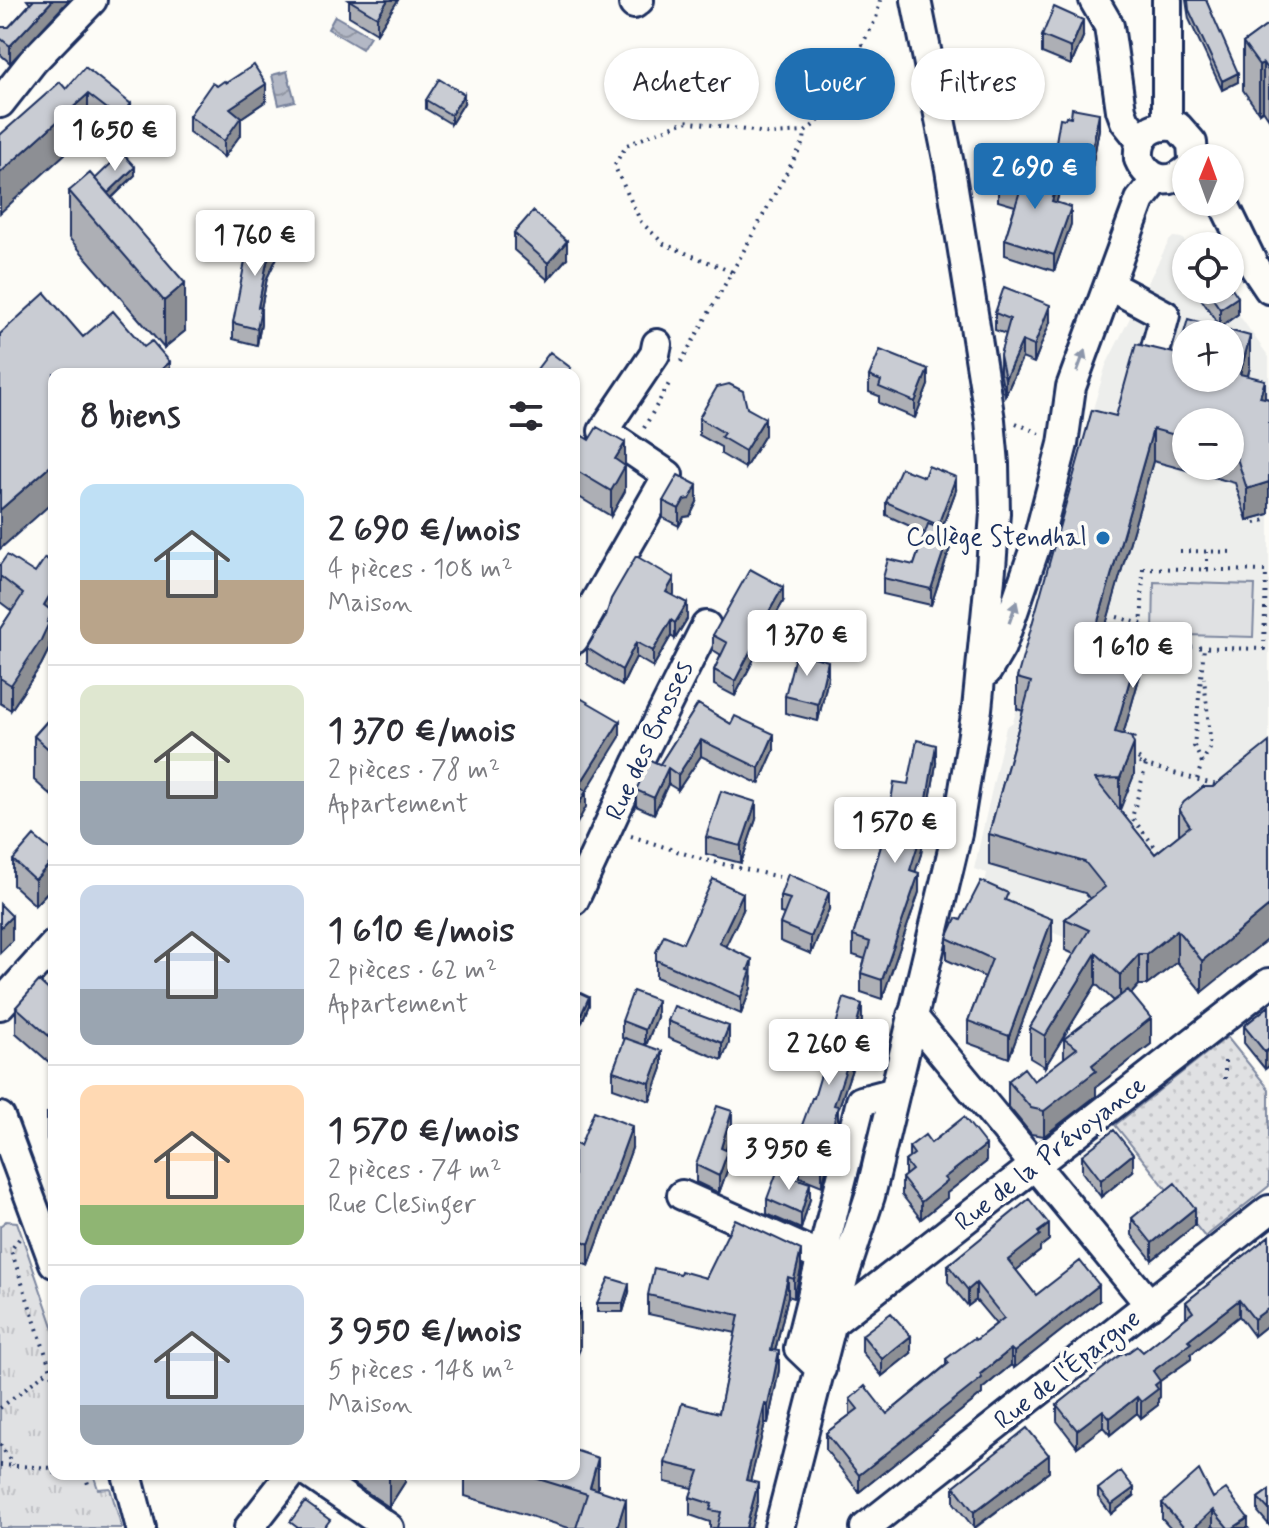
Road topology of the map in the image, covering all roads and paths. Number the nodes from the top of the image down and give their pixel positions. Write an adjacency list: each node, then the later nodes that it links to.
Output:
1 (92, 0): 6 (street)
2 (880, 0): 8 (path)
3 (916, 0): 37 (street)
4 (1094, 0): 9 (street)
5 (1167, 0): 7 (street)
6 (0, 103)
7 (1167, 125): 9 (street); 10 (street)
8 (805, 132): 14 (path); 14 (path)
9 (1141, 141): 12 (street)
10 (1192, 144)
11 (1172, 178): 12 (street)
12 (1157, 179): 15 (street)
13 (1230, 216): 16 (street)
14 (732, 272): 19 (path)
15 (1109, 285): 18 (street); 37 (street, one-way to 15)
16 (1269, 289)
17 (657, 344): 23 (street)
18 (1152, 363)
19 (681, 364)
20 (673, 377): 23 (path)
21 (1006, 418): 22 (path)
22 (1046, 437)
23 (637, 456): 33 (street)
24 (1251, 519): 25 (path)
25 (1269, 519)
26 (1180, 551): 27 (path)
27 (1207, 552): 28 (path); 29 (path)
28 (1235, 552)
29 (1207, 570): 31 (path); 34 (path)
30 (1117, 617): 31 (path)
31 (1142, 624): 35 (path)
32 (706, 626): 46 (street, Rue des Brosses)
33 (580, 629)
34 (1266, 640): 35 (path)
35 (1204, 648): 36 (path)
36 (1203, 667): 40 (path); 40 (path)
37 (980, 682): 53 (street)
38 (1135, 733): 41 (path)
39 (1122, 759): 41 (path)
40 (1202, 762): 42 (path)
41 (1146, 765): 42 (path); 45 (path)
42 (1197, 779): 43 (path)
43 (1232, 789)
44 (1121, 816): 45 (path)
45 (1132, 818): 47 (path)
46 (609, 829): 48 (path); 49 (street, Rue des Brosses)
47 (1165, 860)
48 (779, 877)
49 (580, 888)
50 (48, 952): 52 (street)
51 (1269, 983): 58 (street, Rue de la Prévoyance)
52 (0, 1005)
53 (912, 1016): 56 (street); 58 (street)
54 (1225, 1059): 55 (path)
55 (1225, 1079)
56 (895, 1092): 63 (street); 65 (street)
57 (0, 1117): 62 (street)
58 (1035, 1167): 64 (street); 65 (street, Rue de la Prévoyance)
59 (682, 1195): 63 (street)
60 (1269, 1210): 64 (street, Rue de l'Épargne)
61 (23, 1231): 66 (path)
62 (48, 1247)
63 (821, 1257): 67 (street)
64 (1150, 1305): 83 (street, Rue de l'Épargne)
65 (832, 1323): 67 (street)
66 (48, 1363)
67 (821, 1369): 82 (street)
68 (48, 1371): 69 (path)
69 (0, 1408)
70 (0, 1444): 72 (path)
71 (0, 1465): 72 (path)
72 (13, 1465): 73 (path)
73 (48, 1468)
74 (87, 1480): 78 (path)
75 (129, 1480): 79 (street)
76 (286, 1480): 80 (street)
77 (319, 1480): 81 (street)
78 (88, 1484)
79 (141, 1528)
80 (249, 1528)
81 (389, 1528)
82 (779, 1528)
83 (865, 1528)

